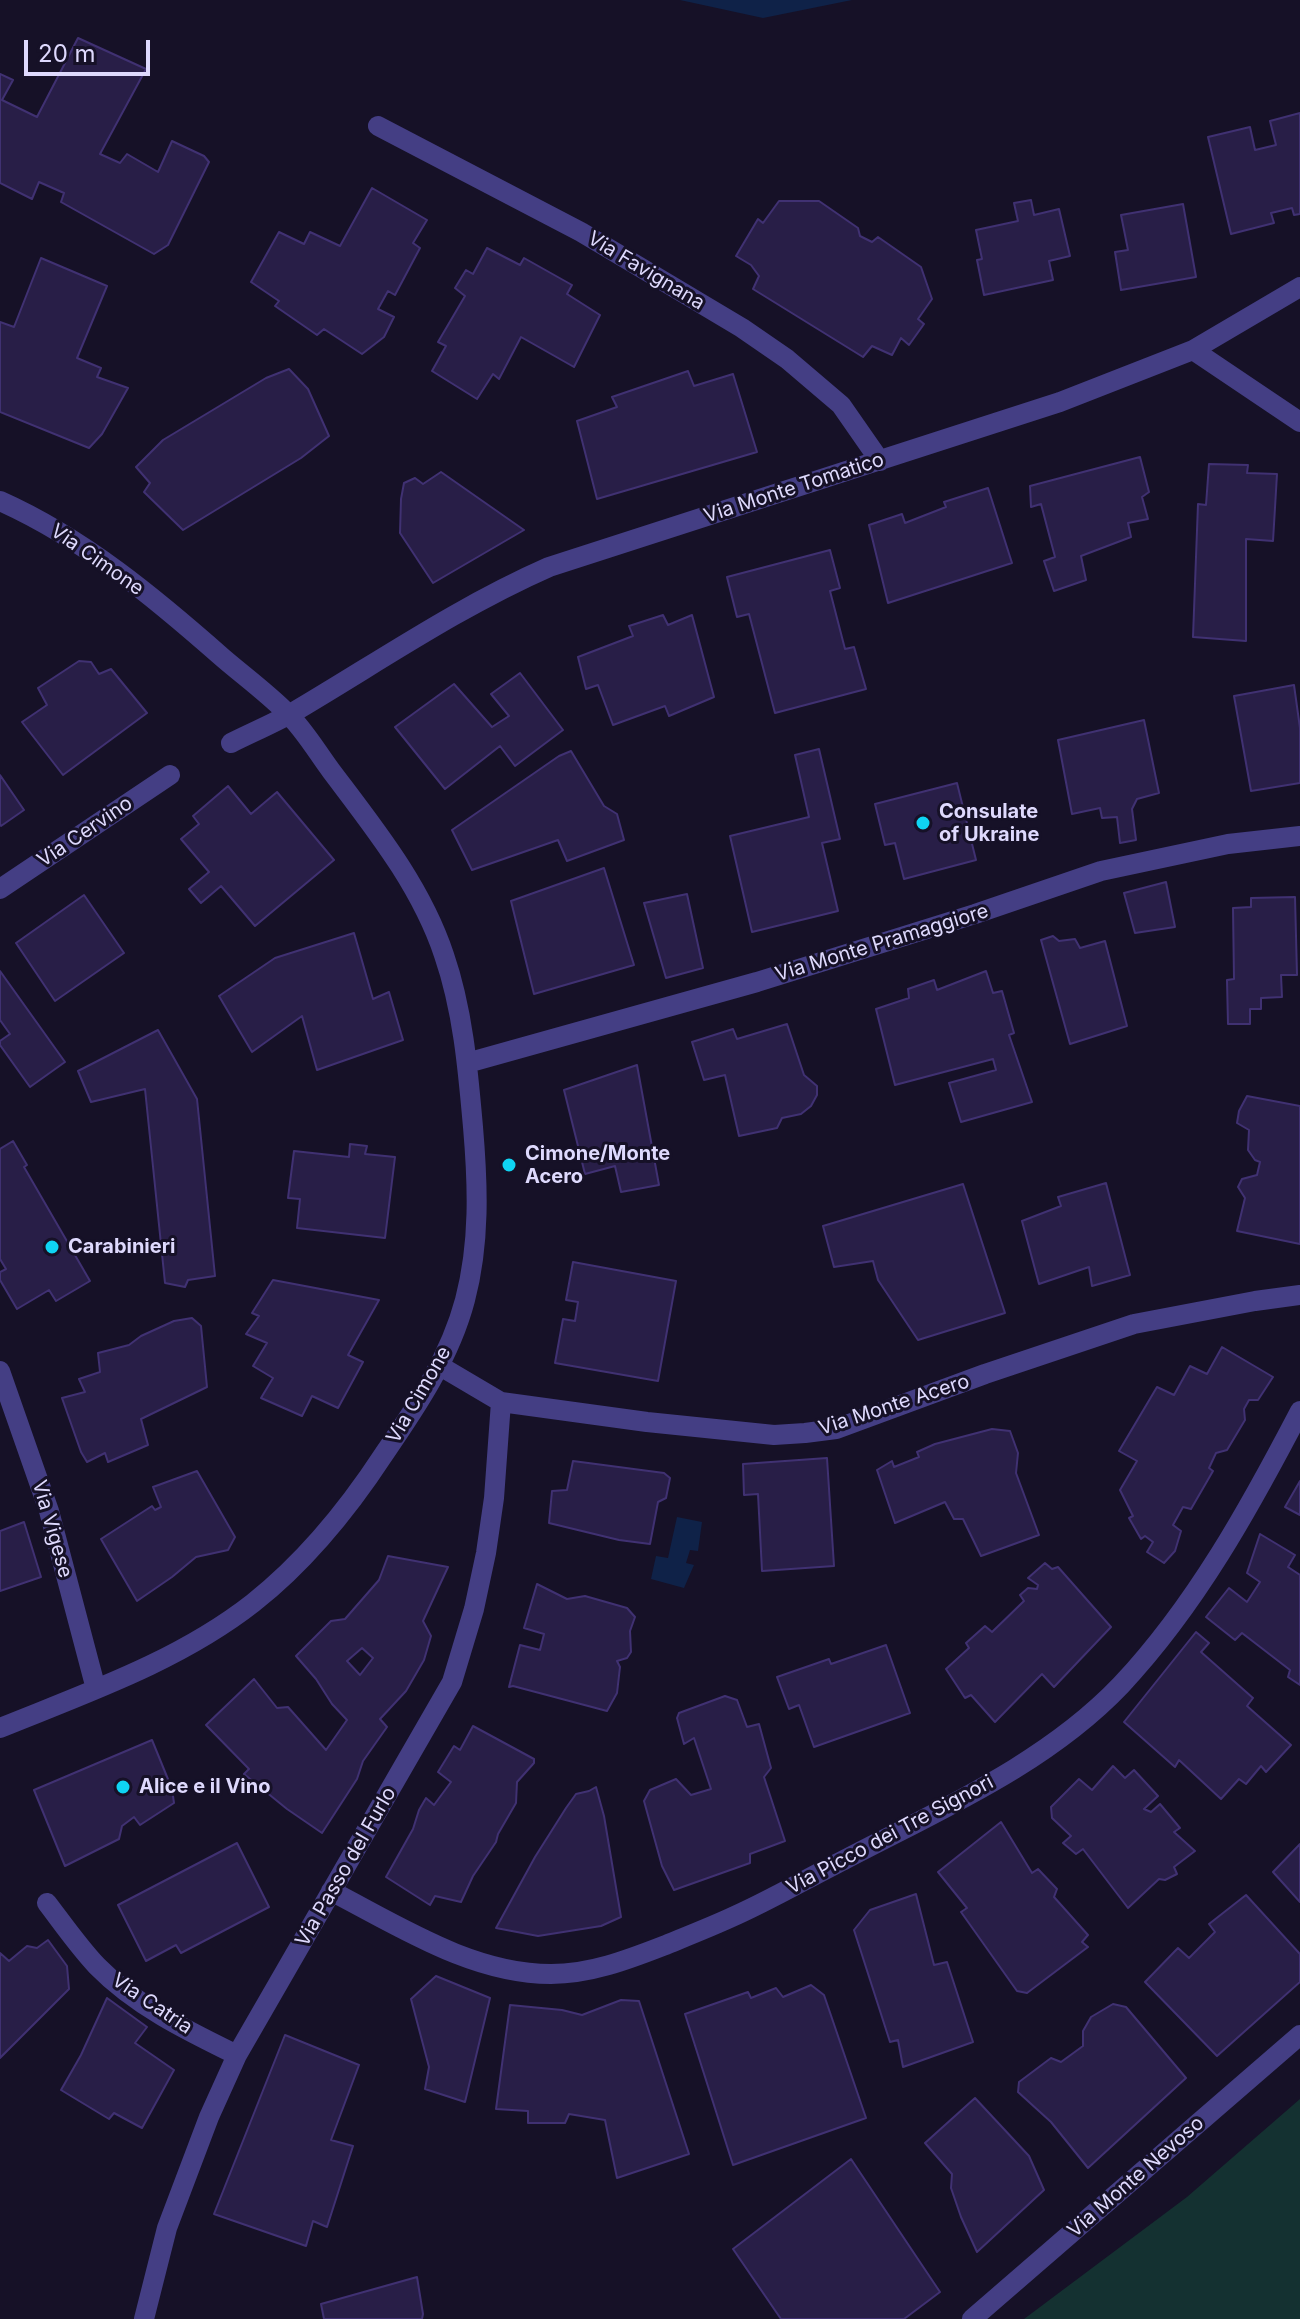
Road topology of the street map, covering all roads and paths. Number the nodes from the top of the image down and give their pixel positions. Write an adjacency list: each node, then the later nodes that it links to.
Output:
1 (378, 126): 5 (street, Via Favignana)
2 (1300, 287): 3 (street)
3 (1193, 350): 4 (street); 5 (street, Via Monte Tomatico)
4 (1300, 422)
5 (880, 461): 7 (street, Via Monte Tomatico)
6 (0, 501): 7 (street, Via Cimone)
7 (289, 714): 8 (street, Via Monte Tomatico); 12 (street, Via Cimone)
8 (231, 743)
9 (170, 775): 11 (street, Via Cervino)
10 (1300, 836): 12 (street, Via Monte Pramaggiore)
11 (0, 889)
12 (467, 1063): 14 (street, Via Cimone)
13 (1300, 1295): 16 (street, Via Monte Acero)
14 (440, 1366): 16 (street, Via Monte Acero); 18 (street, Via Cimone)
15 (0, 1371): 18 (street, Via Vigese)
16 (501, 1402): 20 (street, Via Passo del Furlo)
17 (1300, 1411): 20 (street, Via Picco dei Tre Signori)
18 (96, 1689): 19 (street, Via Cimone)
19 (0, 1728)
20 (331, 1891): 23 (street, Via Passo del Furlo)
21 (47, 1903): 23 (street, Via Catria)
22 (1300, 2035): 25 (street, Via Monte Nevoso)
23 (237, 2055): 24 (street, Via Passo del Furlo)
24 (144, 2319)
25 (972, 2319)

